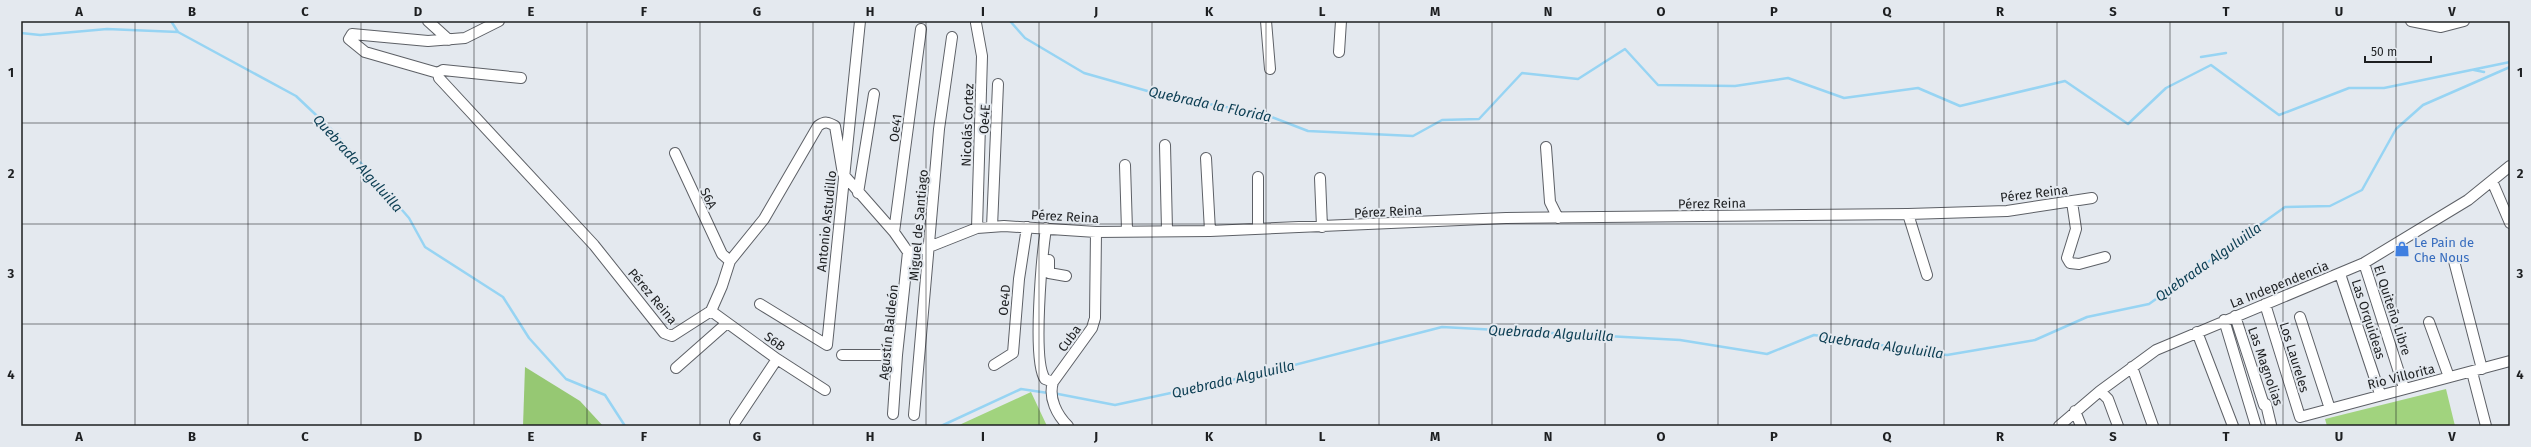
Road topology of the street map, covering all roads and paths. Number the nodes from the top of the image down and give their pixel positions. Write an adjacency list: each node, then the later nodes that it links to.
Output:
1 (428, 21): 11 (street)
2 (499, 21): 11 (street)
3 (860, 21): 24 (street, Antonio Astudillo)
4 (1266, 21): 13 (street)
5 (1341, 21): 12 (street)
6 (2411, 21): 7 (street)
7 (2464, 21)
8 (976, 23): 38 (street, Nicolás Cortez)
9 (921, 28): 43 (street, Oe41)
10 (952, 37): 45 (street, Miguel de Santiago)
11 (449, 40): 14 (street)
12 (1339, 52)
13 (1270, 69)
14 (438, 73): 15 (street); 56 (street, Pérez Reina)
15 (521, 78)
16 (998, 84): 34 (street, Oe4E)
17 (874, 94): 28 (street)
18 (1165, 145): 41 (street)
19 (1546, 147): 32 (street)
20 (675, 153): 47 (street, S6A)
21 (1206, 158): 42 (street)
22 (1125, 165): 40 (street)
23 (2510, 166): 27 (street, La Independencia)
24 (843, 174): 28 (street); 47 (street); 54 (street, Antonio Astudillo)
25 (1258, 177): 36 (street)
26 (1320, 178): 37 (street)
27 (2492, 181): 33 (street); 50 (street, La Independencia)
28 (858, 193): 43 (street)
29 (2092, 198): 30 (street, Pérez Reina)
30 (2072, 202): 31 (street, Pérez Reina); 48 (street)
31 (1908, 214): 32 (street, Pérez Reina); 52 (street)
32 (1558, 218): 37 (street, Pérez Reina)
33 (2510, 223)
34 (992, 227): 35 (street, Pérez Reina); 38 (street, Pérez Reina)
35 (1027, 227): 39 (street, Pérez Reina); 67 (street, Oe4D)
36 (1258, 227): 37 (street, Pérez Reina); 42 (street, Pérez Reina)
37 (1322, 227)
38 (977, 228): 45 (street, Pérez Reina)
39 (1048, 228): 44 (street, Pérez Reina); 53 (street); 72 (street)
40 (1127, 230): 41 (street, Pérez Reina); 44 (street, Pérez Reina)
41 (1167, 230): 42 (street, Pérez Reina)
42 (1210, 231)
43 (894, 232): 46 (street)
44 (1096, 232): 72 (street, Cuba)
45 (929, 248): 46 (street, Pérez Reina); 80 (street, Miguel de Santiago)
46 (908, 252): 63 (street, Agustín Baldeón)
47 (726, 257): 56 (street)
48 (2105, 257)
49 (2454, 261): 70 (street)
50 (2364, 262): 51 (street, La Independencia); 73 (street, El Quiteño Libre)
51 (2340, 274): 55 (street, La Independencia); 76 (street, Las Orquideas)
52 (1927, 275)
53 (1066, 276)
54 (760, 304)
55 (2265, 304): 57 (street, La Independencia); 81 (street, Los Laureles)
56 (711, 310): 61 (street, S6B)
57 (2235, 316): 59 (street, La Independencia); 84 (street, Las Magnolias)
58 (2300, 317): 77 (street)
59 (2224, 320): 62 (street, La Independencia); 90 (street)
60 (2429, 322): 71 (street)
61 (727, 323): 65 (street, S6B); 69 (street)
62 (2198, 332): 68 (street, La Independencia); 89 (street)
63 (897, 355): 64 (street); 79 (street, Agustín Baldeón)
64 (842, 356)
65 (777, 359): 74 (street, S6B); 82 (street)
66 (2510, 361): 70 (street, Rio Villorita)
67 (994, 365)
68 (2132, 367): 75 (street, La Independencia); 88 (street)
69 (676, 368)
70 (2477, 370): 71 (street, Rio Villorita); 91 (street)
71 (2449, 377): 73 (street, Rio Villorita)
72 (1053, 382): 85 (street)
73 (2404, 388): 76 (street, Rio Villorita)
74 (825, 390)
75 (2100, 391): 78 (street, La Independencia); 87 (street)
76 (2380, 394): 77 (street, Rio Villorita)
77 (2330, 408): 81 (street, Rio Villorita)
78 (2075, 411): 83 (street, La Independencia); 86 (street)
79 (893, 414)
80 (914, 415)
81 (2300, 417)
82 (735, 422)
83 (2062, 425)
84 (2272, 425)
85 (1068, 426)
86 (2081, 426)
87 (2118, 426)
88 (2153, 426)
89 (2233, 426)
90 (2256, 426)
91 (2486, 426)

